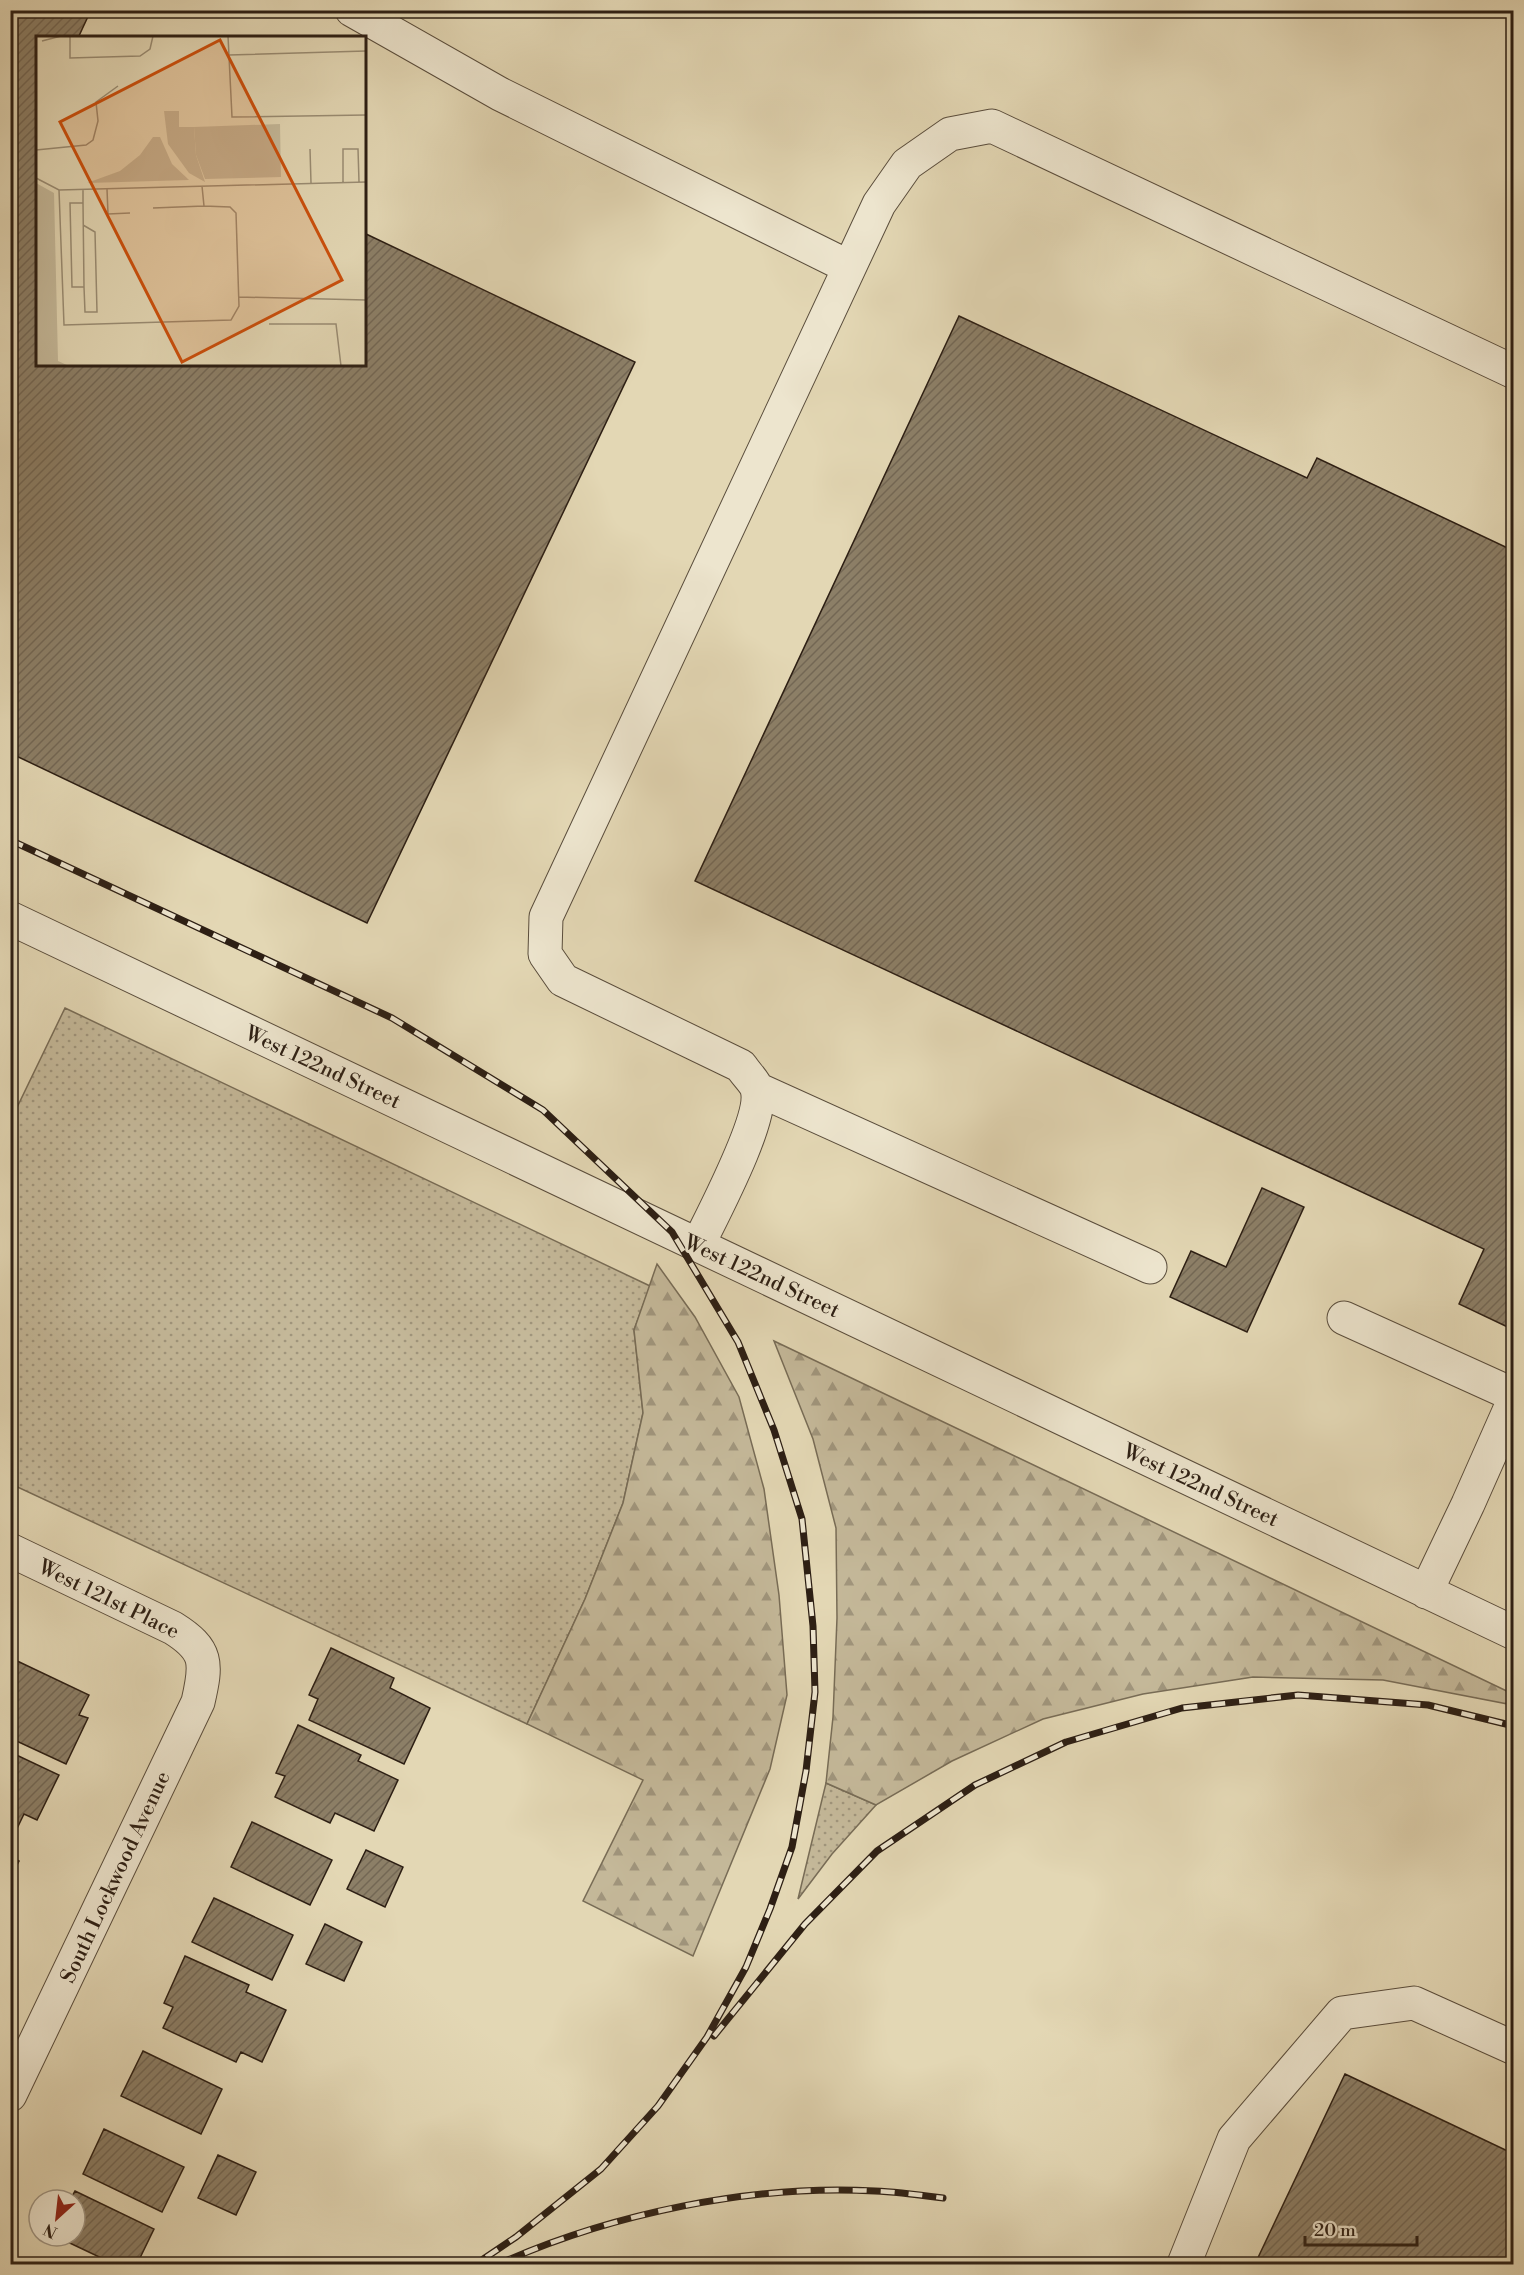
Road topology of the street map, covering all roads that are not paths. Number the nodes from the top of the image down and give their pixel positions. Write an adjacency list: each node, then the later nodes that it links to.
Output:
1 (352, 10): 2 (street)
2 (849, 267): 3 (street); 5 (street)
3 (1514, 372)
4 (10, 918): 6 (street, West 122nd Street)
5 (757, 1089): 6 (street); 7 (street)
6 (698, 1245): 12 (street, West 122nd Street)
7 (1150, 1267)
8 (1344, 1318): 9 (street)
9 (1514, 1395)
10 (1514, 1400): 12 (street)
11 (10, 1551): 14 (street, West 121st Place)
12 (1426, 1592): 13 (street, West 122nd Street)
13 (1514, 1633)
14 (201, 1655): 16 (street, South Lockwood Avenue)
15 (1514, 2048): 17 (street)
16 (10, 2095)
17 (1184, 2265)

